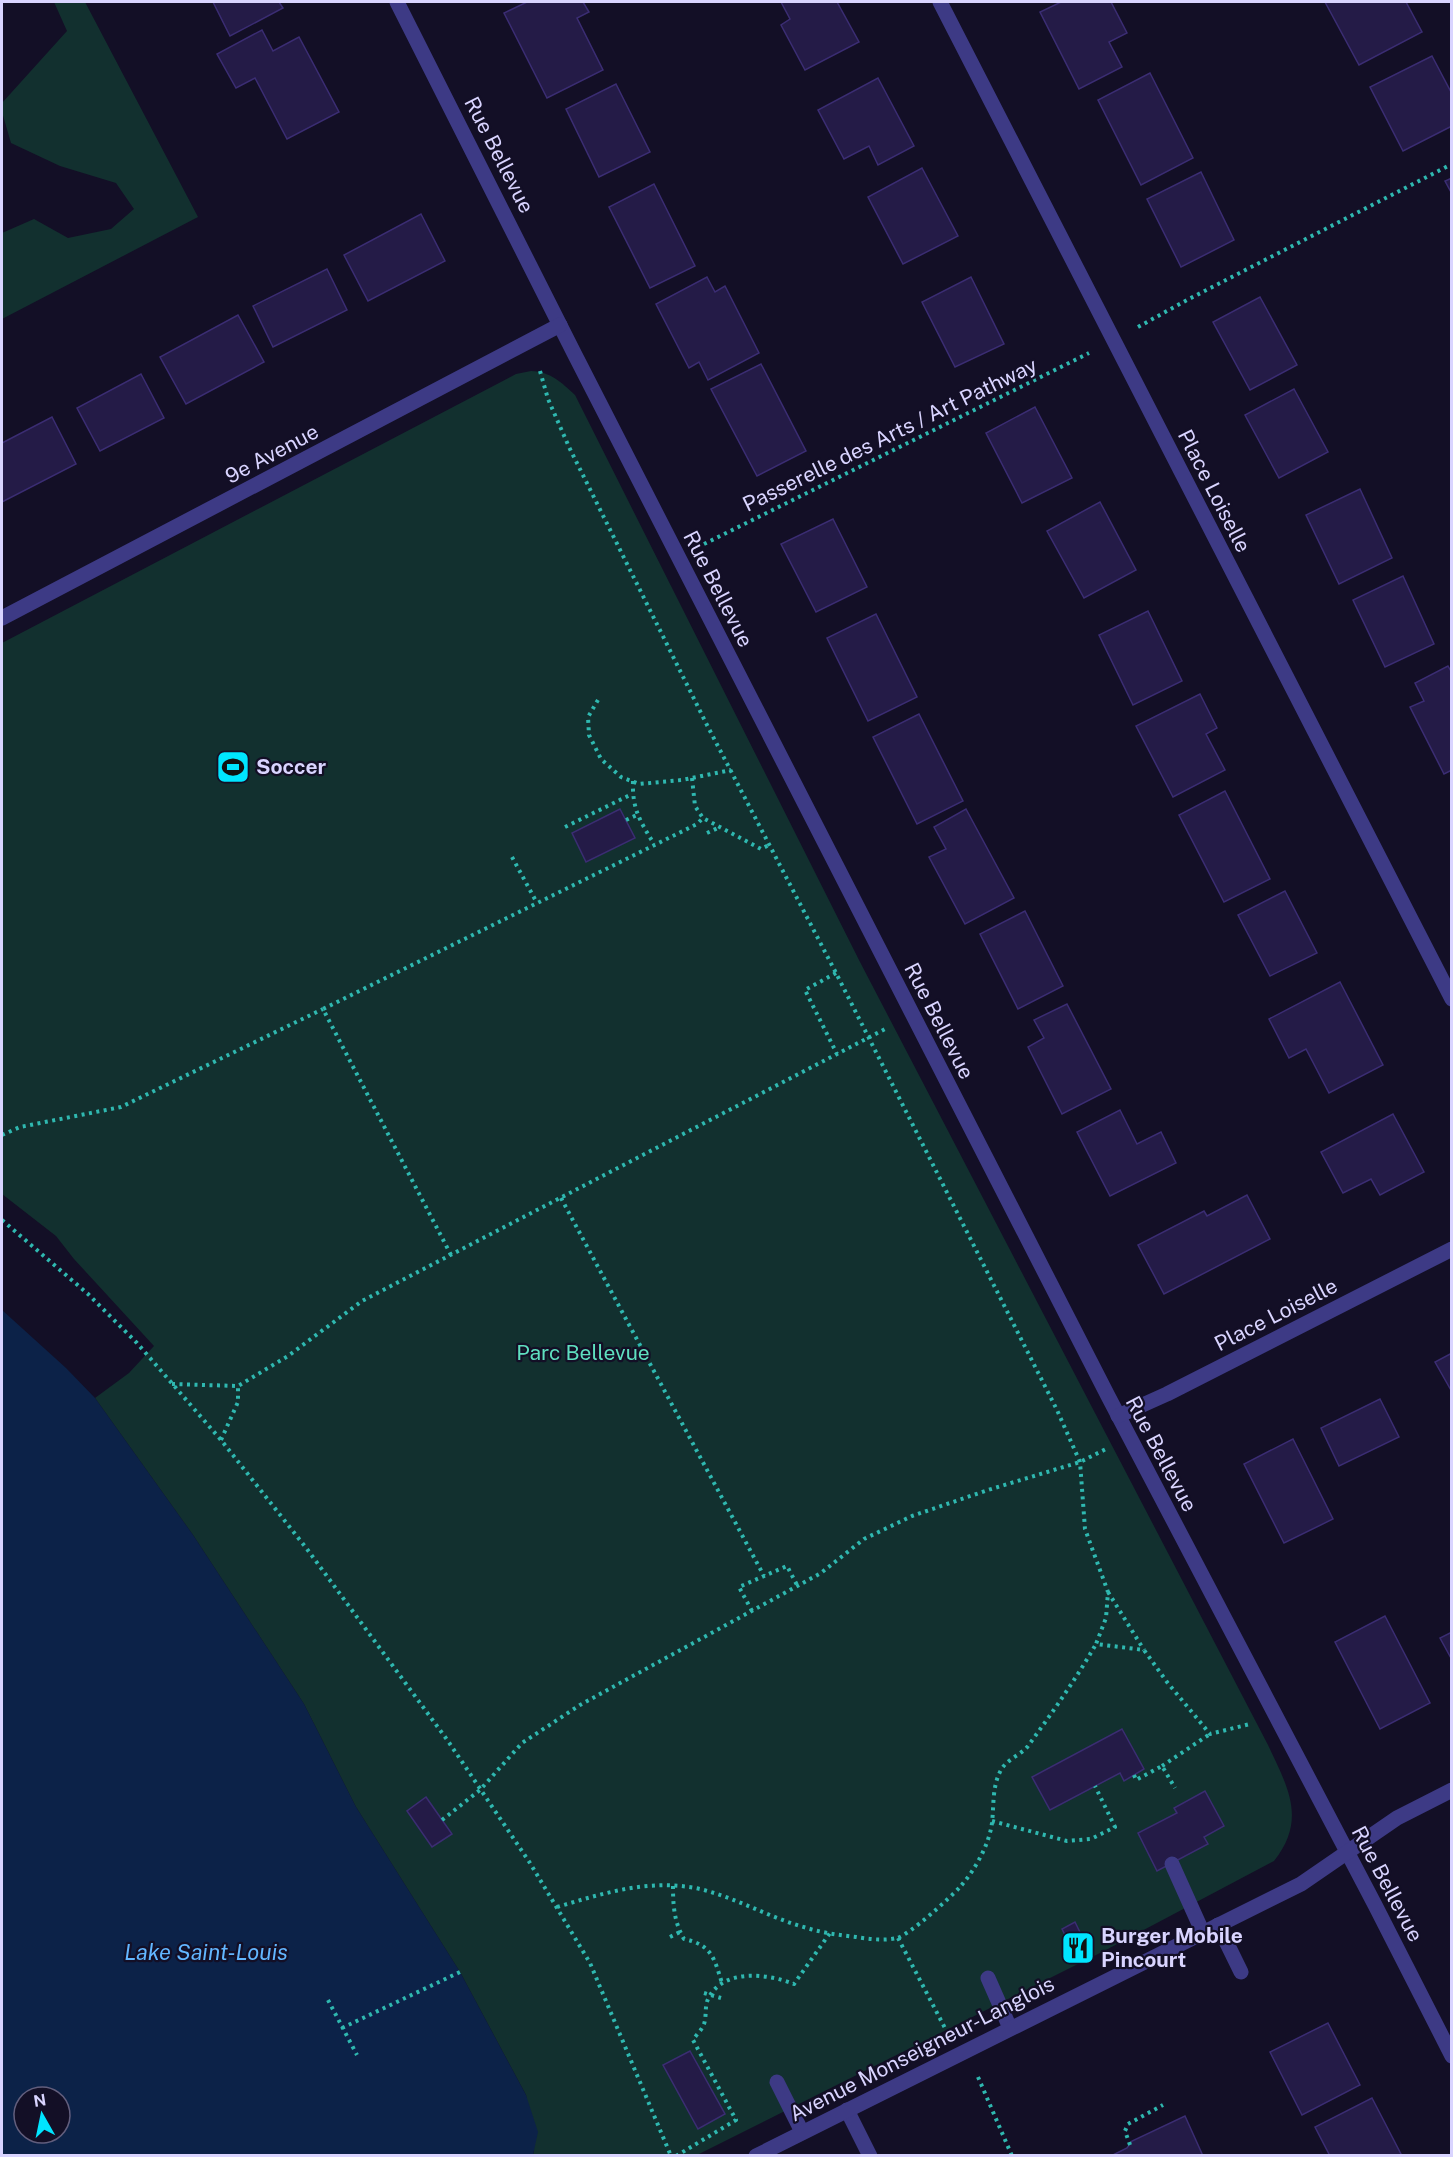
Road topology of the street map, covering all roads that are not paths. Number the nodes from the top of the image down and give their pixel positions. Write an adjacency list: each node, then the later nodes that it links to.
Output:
1 (397, 2): 3 (street, Rue Bellevue)
2 (940, 2): 5 (street, Place Loiselle)
3 (560, 325): 4 (street, 9e Avenue); 7 (street, Rue Bellevue)
4 (2, 618)
5 (1452, 999)
6 (1452, 1249): 7 (street, Place Loiselle)
7 (1118, 1416): 9 (street, Rue Bellevue)
8 (1452, 1790): 9 (street, Avenue Monseigneur-Langlois)
9 (1346, 1853): 11 (street, Avenue Monseigneur-Langlois); 16 (street, Rue Bellevue)
10 (1172, 1864): 12 (street)
11 (1218, 1925): 12 (street, Avenue Monseigneur-Langlois); 13 (street)
12 (1203, 1933): 15 (street, Avenue Monseigneur-Langlois)
13 (1241, 1972)
14 (988, 1978): 15 (street)
15 (1010, 2028): 18 (street, Avenue Monseigneur-Langlois)
16 (1452, 2056)
17 (777, 2082): 19 (street)
18 (847, 2110): 19 (street, Avenue Monseigneur-Langlois); 21 (street)
19 (802, 2132): 20 (street, Avenue Monseigneur-Langlois)
20 (756, 2156)
21 (870, 2156)

